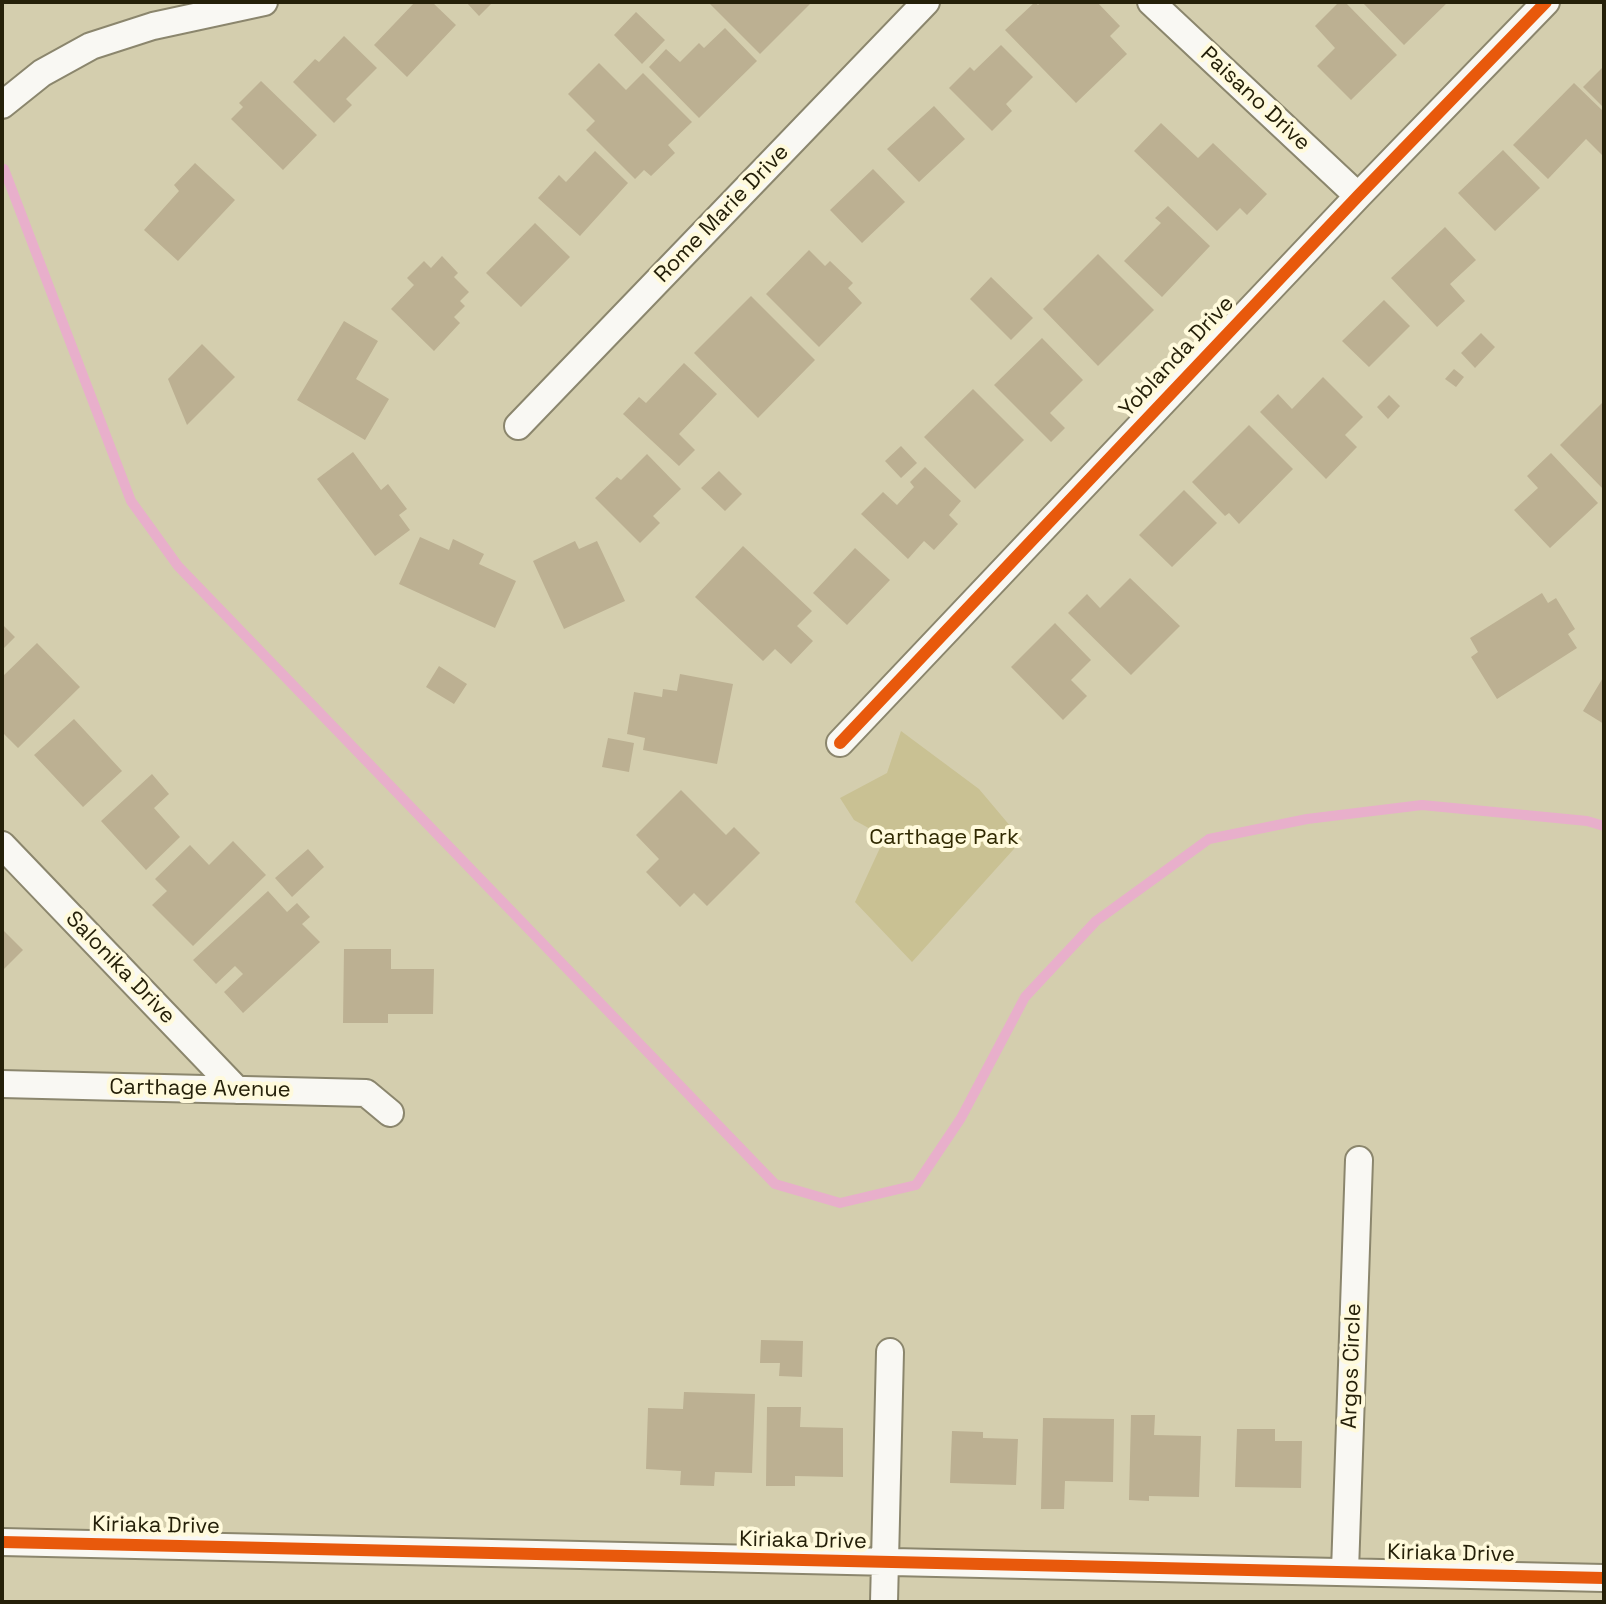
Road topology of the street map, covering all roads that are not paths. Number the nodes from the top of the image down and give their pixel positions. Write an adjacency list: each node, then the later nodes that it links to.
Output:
1 (264, 2): 5 (street)
2 (926, 2): 7 (street, Rome Marie Drive)
3 (1151, 2): 6 (street, Paisano Drive)
4 (1546, 2): 6 (street, Yoblanda Drive)
5 (2, 105)
6 (1358, 196): 8 (street, Yoblanda Drive)
7 (518, 426)
8 (840, 743)
9 (2, 845): 11 (street, Salonika Drive)
10 (2, 1084): 11 (street, Carthage Avenue)
11 (237, 1090): 12 (street, Carthage Avenue)
12 (390, 1113)
13 (1359, 1160): 17 (street, Argos Circle)
14 (890, 1352): 16 (street)
15 (2, 1542): 16 (street, Kiriaka Drive)
16 (885, 1563): 17 (street, Kiriaka Drive); 19 (street)
17 (1345, 1571): 18 (street, Kiriaka Drive)
18 (1604, 1578)
19 (884, 1602)

